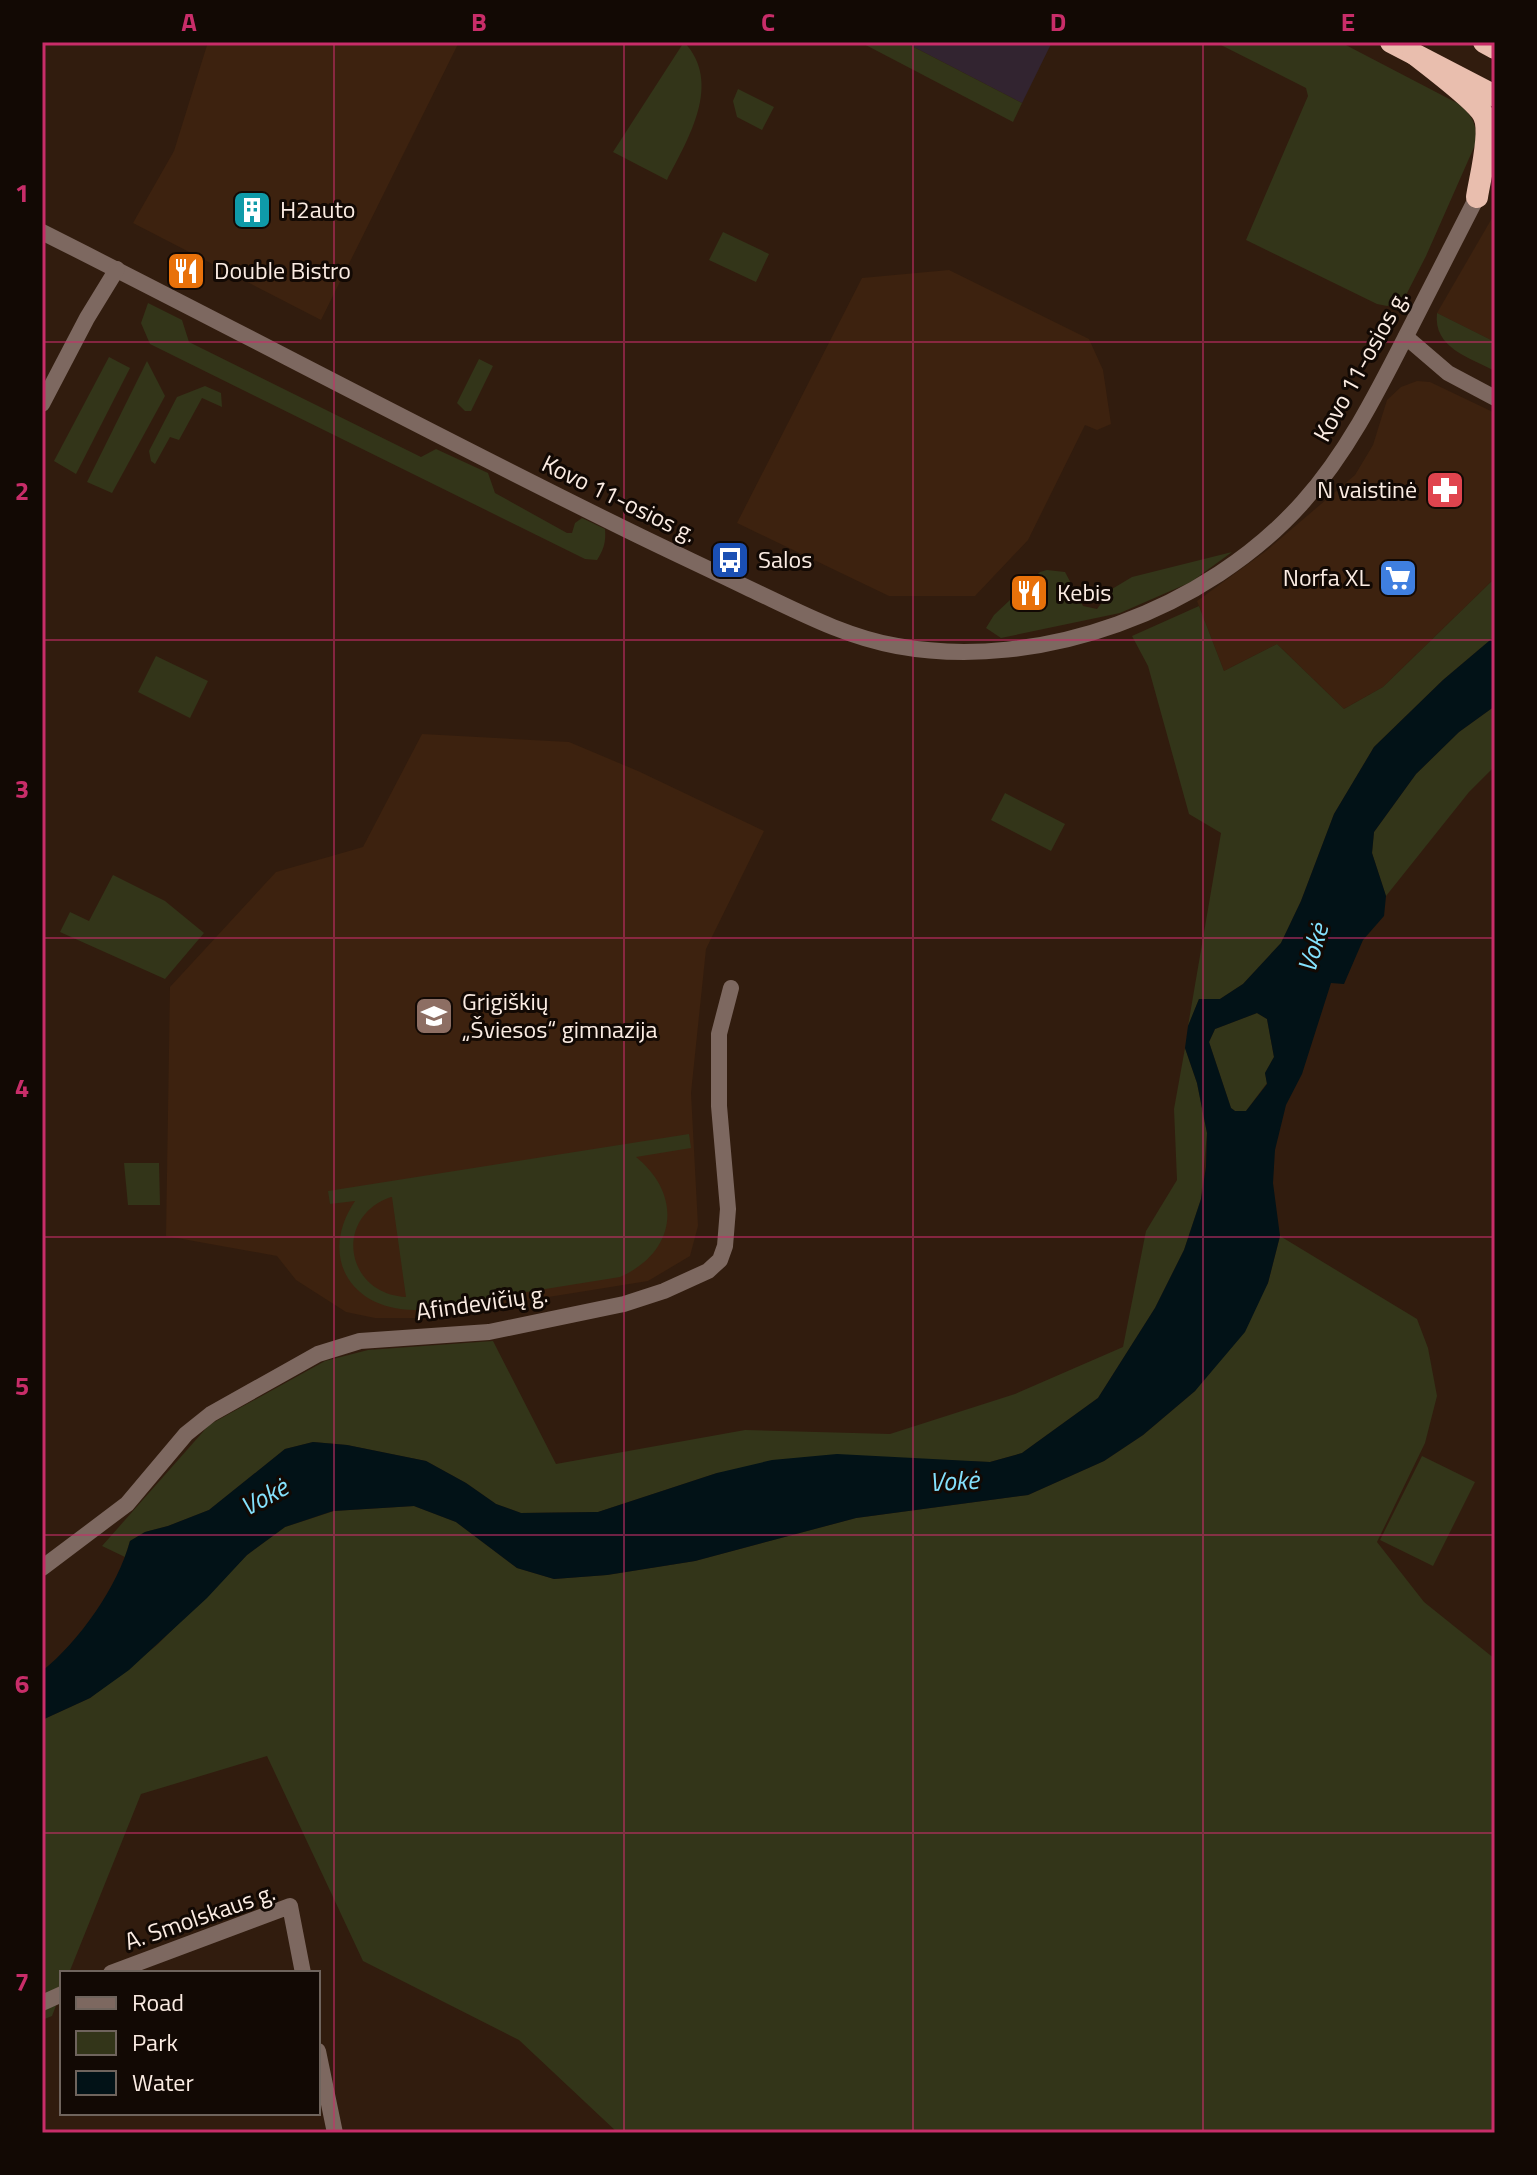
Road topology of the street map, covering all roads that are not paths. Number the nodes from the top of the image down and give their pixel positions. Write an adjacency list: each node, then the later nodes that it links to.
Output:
1 (1391, 42): 4 (highway)
2 (1484, 42): 3 (highway)
3 (1495, 48)
4 (1413, 53): 5 (highway); 7 (highway)
5 (1495, 96)
6 (1495, 178): 7 (highway)
7 (1477, 197): 10 (street, Kovo 11-osios g.)
8 (42, 232): 9 (street, Kovo 11-osios g.)
9 (117, 269): 10 (street, Kovo 11-osios g.); 12 (street)
10 (1406, 337): 11 (street)
11 (1495, 398)
12 (42, 404)
13 (731, 988): 14 (street, Afindevičių g.)
14 (42, 1568)
15 (116, 1971): 16 (street, A. Smolskaus g.)
16 (303, 1971)
17 (320, 2061): 18 (street)
18 (335, 2133)

